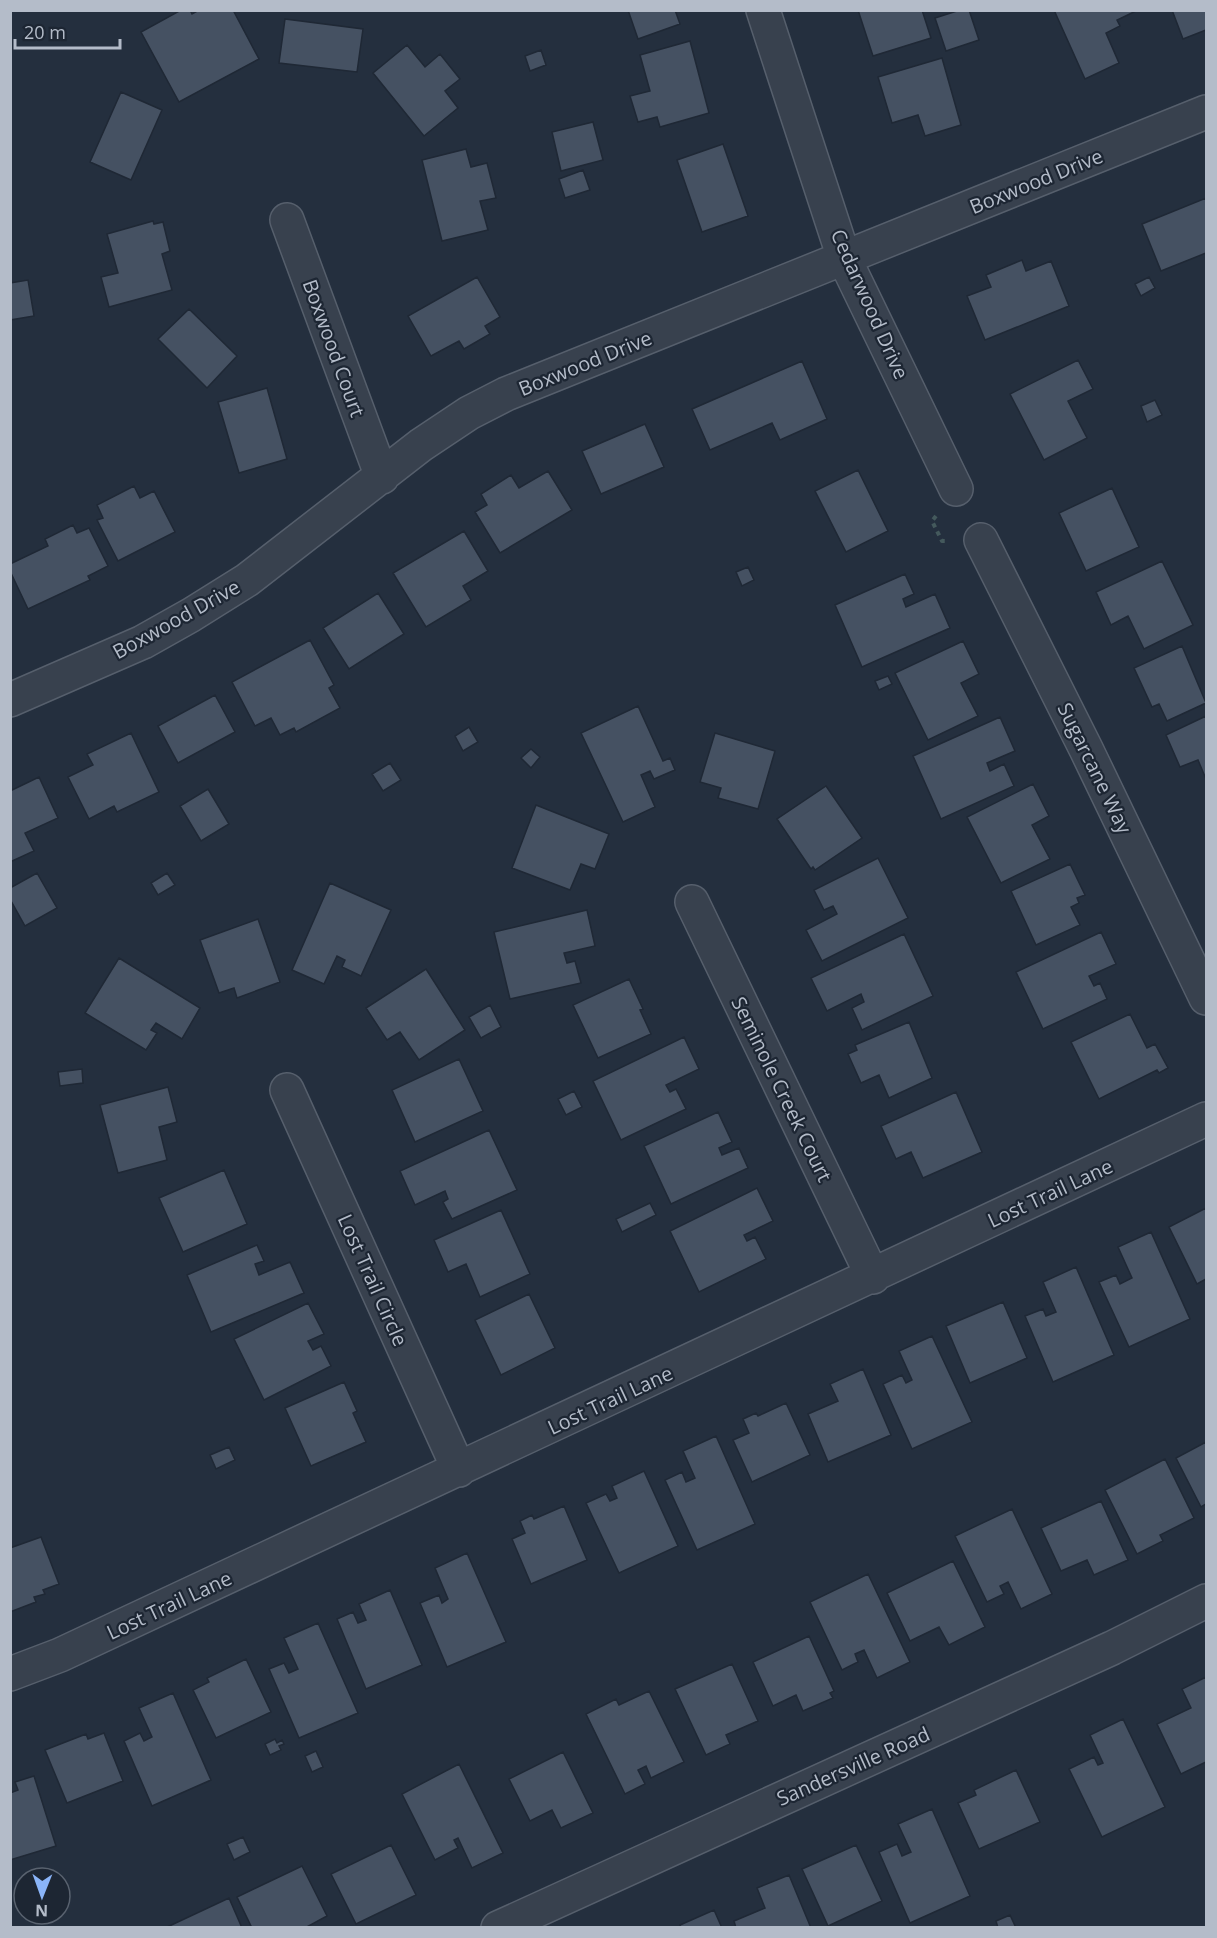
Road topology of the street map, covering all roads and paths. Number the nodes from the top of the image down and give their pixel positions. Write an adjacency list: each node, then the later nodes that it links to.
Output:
1 (763, 10): 4 (street, Cedarwood Drive)
2 (1206, 112): 4 (street, Boxwood Drive)
3 (286, 220): 5 (street, Boxwood Court)
4 (844, 258): 5 (street, Boxwood Drive); 6 (street, Cedarwood Drive)
5 (382, 477): 8 (street, Boxwood Drive)
6 (956, 489)
7 (981, 540): 10 (street, Sugarcane Way)
8 (10, 700)
9 (692, 902): 13 (street, Seminole Creek Court)
10 (1206, 998)
11 (287, 1090): 14 (street, Lost Trail Circle)
12 (1206, 1119): 13 (street, Lost Trail Lane)
13 (873, 1277): 14 (street, Lost Trail Lane)
14 (459, 1470): 16 (street, Lost Trail Lane)
15 (1206, 1601): 17 (street, Sandersville Road)
16 (10, 1674)
17 (498, 1928)

